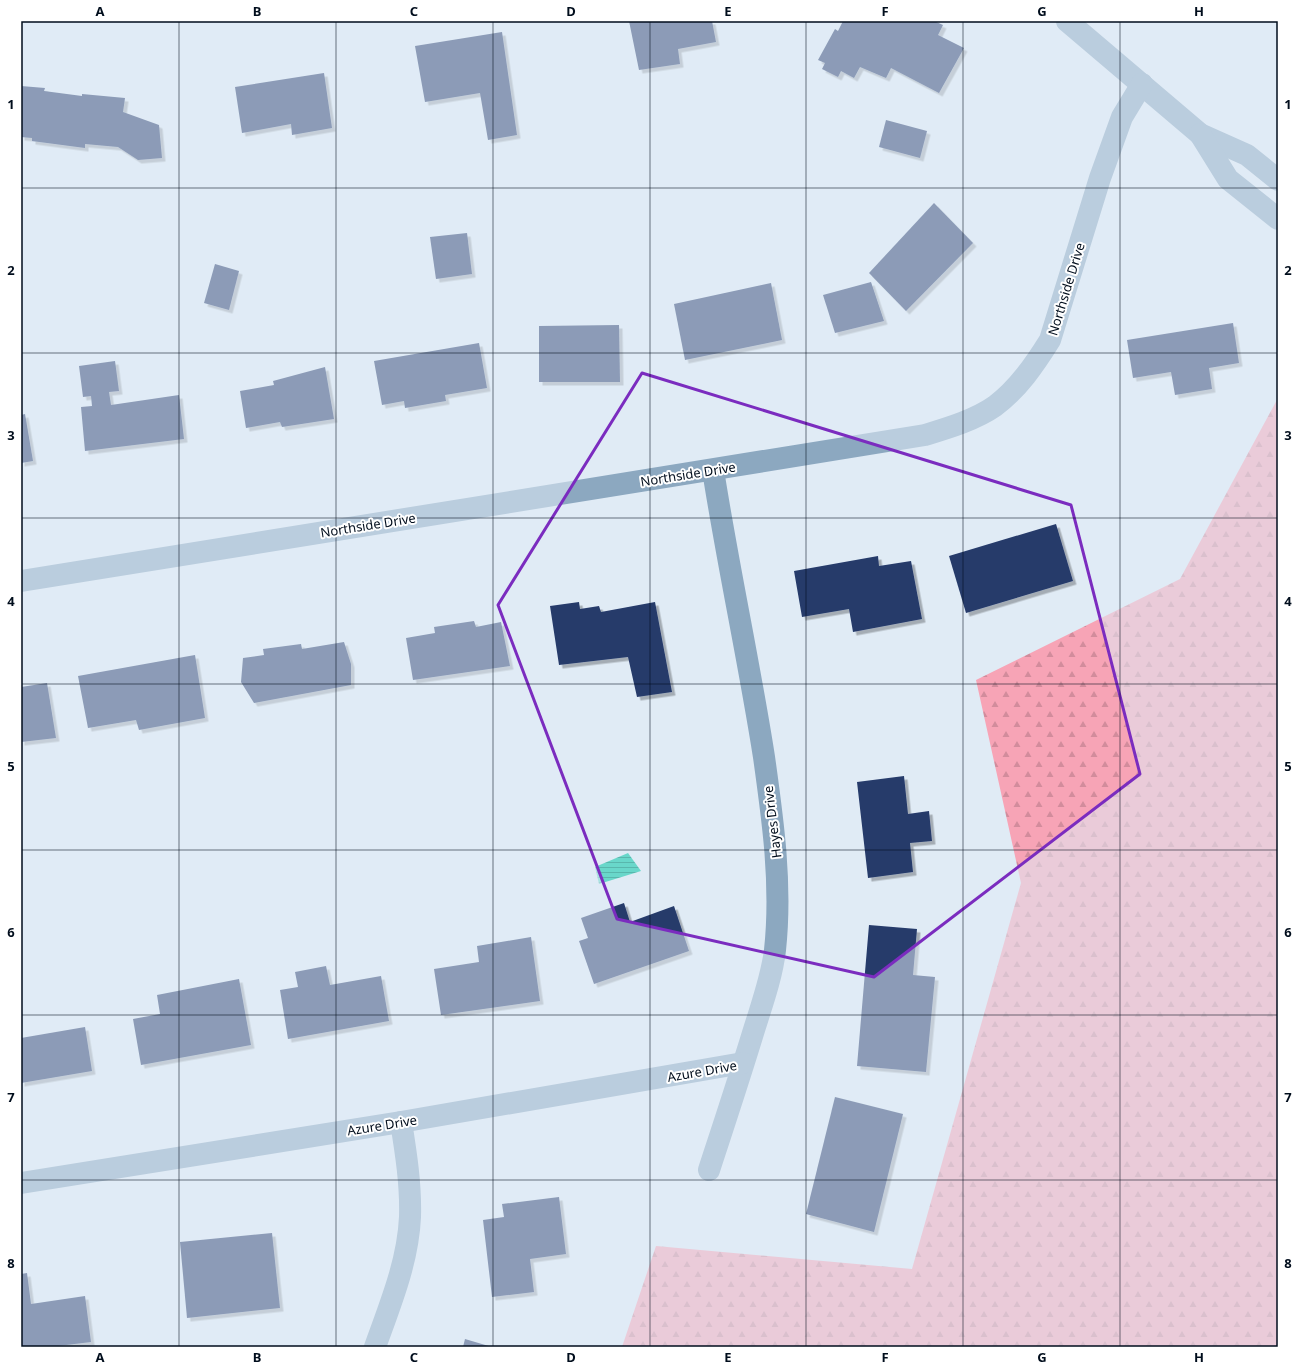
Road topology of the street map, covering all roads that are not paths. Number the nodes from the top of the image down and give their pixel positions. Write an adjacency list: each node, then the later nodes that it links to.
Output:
1 (1067, 21): 2 (street)
2 (1142, 84): 3 (street); 6 (street, Northside Drive)
3 (1200, 134): 4 (street); 5 (street)
4 (1278, 180)
5 (1278, 219)
6 (714, 470): 7 (street, Northside Drive); 8 (street, Hayes Drive)
7 (21, 581)
8 (743, 1063): 9 (street, Azure Drive); 10 (street, Hayes Drive)
9 (401, 1122): 11 (street, Azure Drive); 12 (street)
10 (709, 1170)
11 (21, 1183)
12 (375, 1347)

